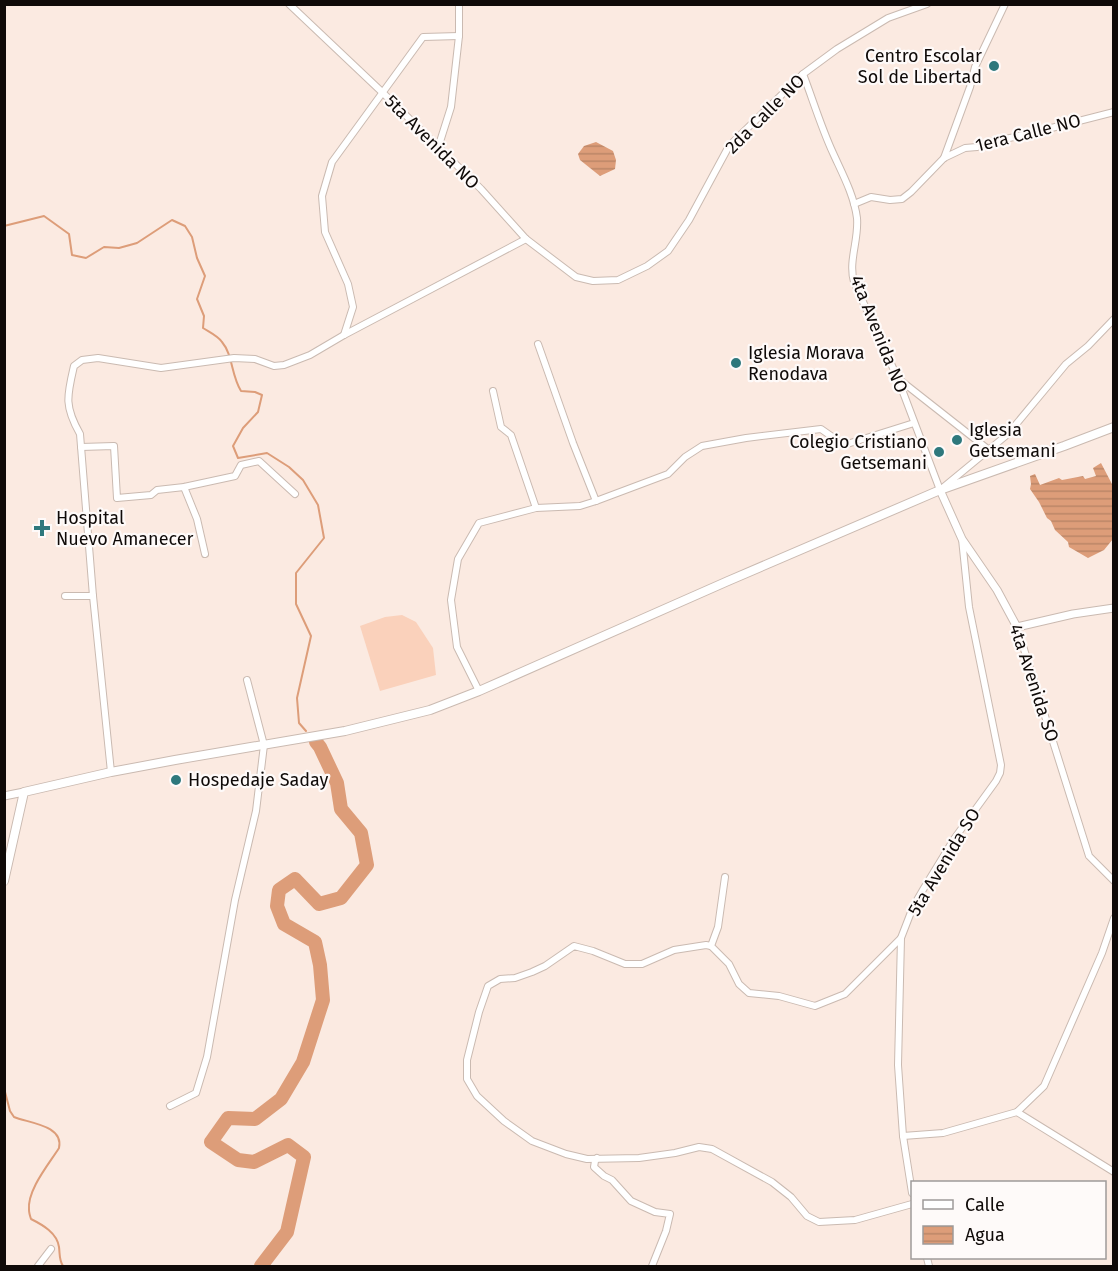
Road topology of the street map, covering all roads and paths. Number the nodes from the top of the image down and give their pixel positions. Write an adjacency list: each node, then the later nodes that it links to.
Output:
1 (289, 4): 7 (street, 5ta Avenida NO)
2 (459, 4): 5 (street)
3 (927, 4): 6 (street, 2da Calle NO)
4 (1005, 4): 10 (street)
5 (459, 36): 7 (street); 9 (street)
6 (803, 74): 11 (street, 4ta Avenida NO); 13 (street, 2da Calle NO)
7 (382, 93): 9 (street, 5ta Avenida NO); 15 (street)
8 (1113, 112): 10 (street, 1era Calle NO)
9 (438, 147): 12 (street, 5ta Avenida NO)
10 (944, 158): 11 (street)
11 (854, 204): 17 (street, 4ta Avenida NO)
12 (526, 239): 13 (street, 5ta Avenida NO); 15 (street)
13 (576, 277)
14 (1113, 318): 22 (street)
15 (345, 335): 21 (street)
16 (538, 344): 26 (street)
17 (898, 379): 19 (street, 4ta Avenida NO); 22 (street)
18 (492, 390): 27 (street)
19 (914, 423): 24 (street, 4ta Avenida NO); 26 (street)
20 (1113, 427): 24 (main road)
21 (81, 447): 23 (street); 31 (street)
22 (989, 450): 24 (street)
23 (184, 487): 25 (street); 29 (street)
24 (940, 490): 28 (street, 4ta Avenida SO); 35 (main road)
25 (295, 494)
26 (596, 501): 27 (street)
27 (536, 508): 35 (street)
28 (962, 539): 33 (street, 4ta Avenida SO); 44 (street, 5ta Avenida SO)
29 (205, 554)
30 (65, 596): 31 (street)
31 (93, 596): 37 (street)
32 (1113, 608): 33 (street)
33 (1017, 627): 41 (street, 4ta Avenida SO)
34 (247, 680): 36 (street)
35 (479, 691): 36 (main road)
36 (264, 745): 37 (main road); 46 (street)
37 (111, 772): 38 (main road)
38 (24, 792): 39 (street); 42 (main road)
39 (4, 796)
40 (725, 877): 45 (street)
41 (1113, 880)
42 (4, 881)
43 (1113, 918): 47 (street)
44 (901, 938): 45 (street); 48 (street, 5ta Avenida SO)
45 (711, 946): 49 (street)
46 (170, 1106)
47 (1017, 1112): 48 (street); 50 (street)
48 (903, 1136): 51 (street, 5ta Avenida SO)
49 (597, 1158): 52 (street); 55 (street)
50 (1113, 1172)
51 (911, 1187)
52 (911, 1204)
53 (51, 1249): 54 (street)
54 (38, 1266)
55 (652, 1266)

